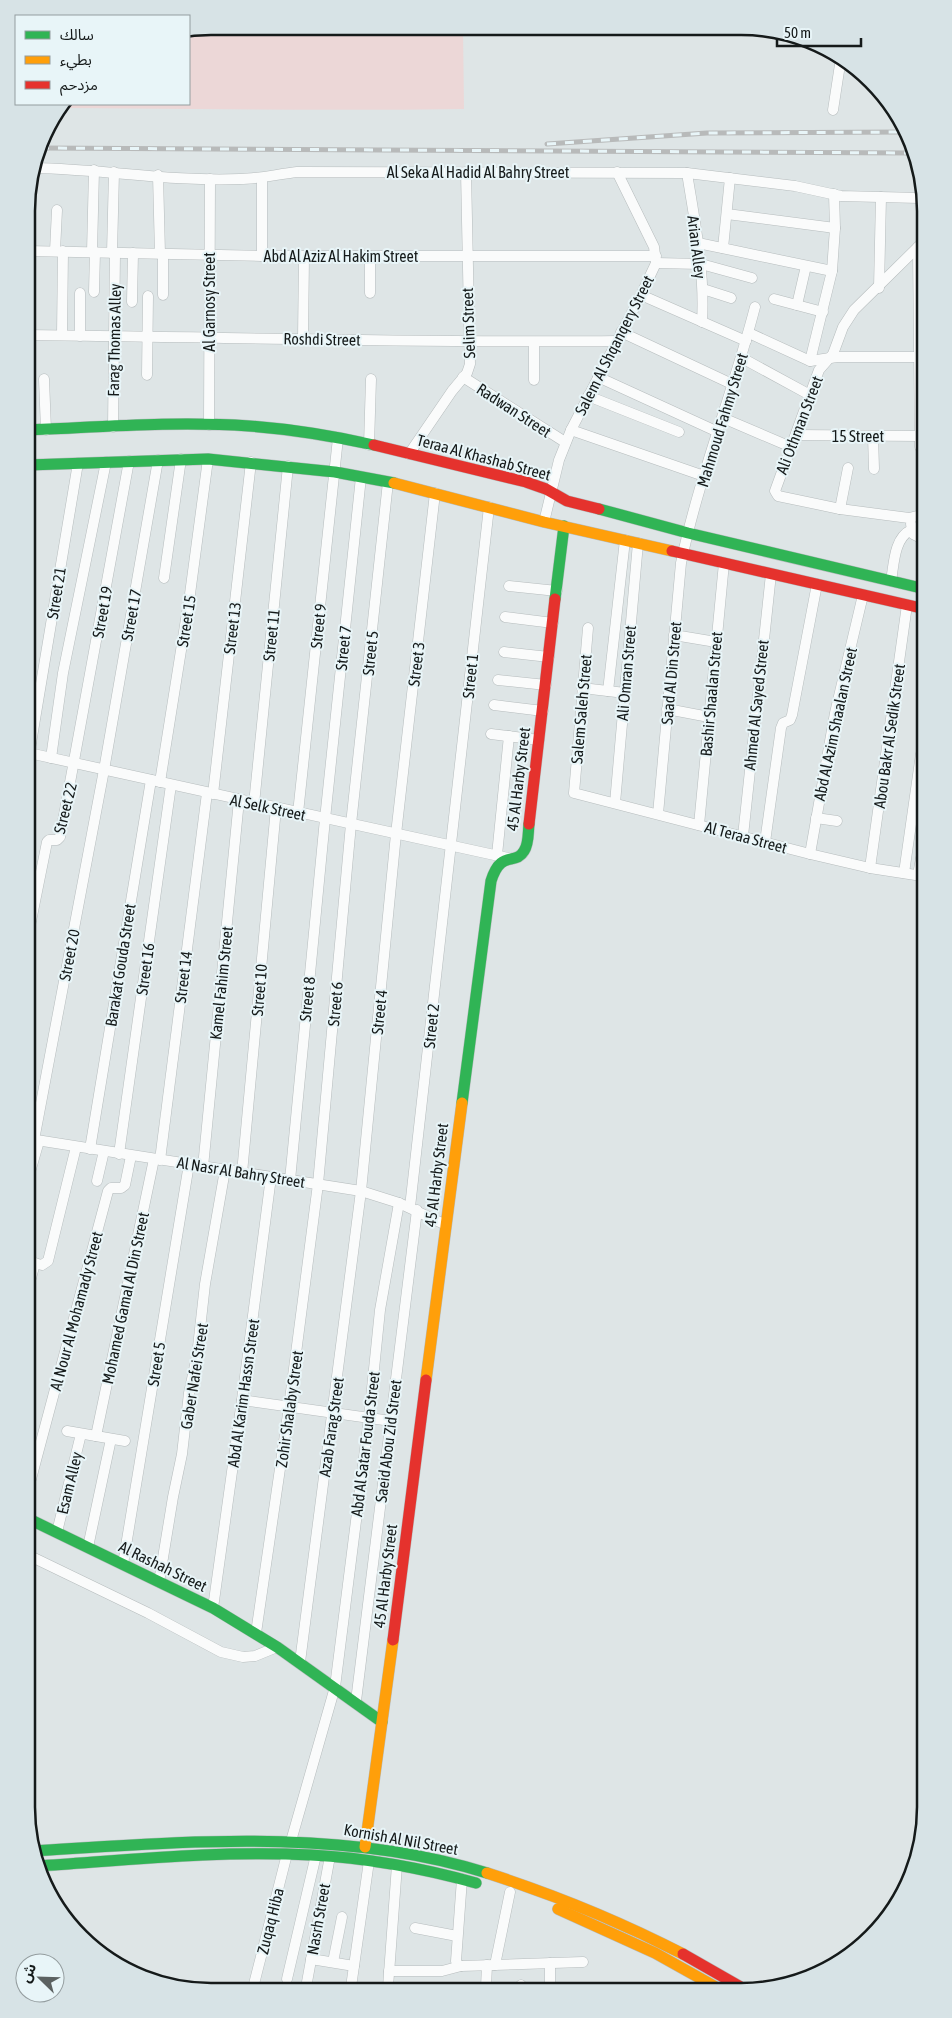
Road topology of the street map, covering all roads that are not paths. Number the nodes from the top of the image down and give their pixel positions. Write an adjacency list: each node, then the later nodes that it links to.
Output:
1 (841, 66): 2 (street)
2 (833, 110)
3 (40, 168): 4 (street, Al Seka Al Hadid Al Bahry Street)
4 (94, 170): 5 (street, Al Seka Al Hadid Al Bahry Street); 24 (street)
5 (114, 172): 9 (street, Al Seka Al Hadid Al Bahry Street); 25 (street, Farag Thomas Alley)
6 (466, 172): 7 (street, Al Seka Al Hadid Al Bahry Street); 10 (street, Al Seka Al Hadid Al Bahry Street); 32 (street, Selim Street)
7 (617, 172): 8 (street, Al Seka Al Hadid Al Bahry Street); 33 (street, Salem Al Shqanqery Street)
8 (687, 173): 11 (street, Al Seka Al Hadid Al Bahry Street); 19 (street, Arian Alley)
9 (158, 175): 12 (street, Al Seka Al Hadid Al Bahry Street); 27 (street)
10 (262, 178): 12 (street, Al Seka Al Hadid Al Bahry Street); 29 (street)
11 (730, 178): 13 (street, Al Seka Al Hadid Al Bahry Street); 17 (street)
12 (210, 179): 28 (street, Al Garnosy Street)
13 (834, 194): 14 (street, Al Seka Al Hadid Al Bahry Street); 18 (street)
14 (882, 197): 15 (street, Al Seka Al Hadid Al Bahry Street); 38 (street)
15 (917, 198)
16 (57, 210): 23 (street)
17 (727, 214): 18 (street); 20 (street)
18 (835, 228): 36 (street)
19 (698, 243): 20 (street); 34 (street, Arian Alley)
20 (723, 248): 35 (street)
21 (917, 248): 38 (street, Ali Othman Street)
22 (35, 251): 23 (street, Abd Al Aziz Al Hakim Street)
23 (59, 251): 24 (street, Abd Al Aziz Al Hakim Street); 54 (street)
24 (93, 252): 25 (street, Abd Al Aziz Al Hakim Street); 40 (street)
25 (113, 253): 26 (street, Abd Al Aziz Al Hakim Street); 56 (street, Farag Thomas Alley)
26 (133, 253): 27 (street, Abd Al Aziz Al Hakim Street); 48 (street)
27 (162, 254): 28 (street, Abd Al Aziz Al Hakim Street); 43 (street)
28 (210, 255): 29 (street, Abd Al Aziz Al Hakim Street); 58 (street, Al Garnosy Street)
29 (262, 256): 30 (street, Abd Al Aziz Al Hakim Street)
30 (304, 256): 31 (street, Abd Al Aziz Al Hakim Street); 61 (street)
31 (370, 256): 32 (street, Abd Al Aziz Al Hakim Street); 42 (street)
32 (467, 257): 33 (street, Abd Al Aziz Al Hakim Street); 62 (street, Selim Street)
33 (656, 259): 34 (street, Abd Al Aziz Al Hakim Street); 44 (street, Salem Al Shqanqery Street)
34 (701, 264): 37 (street, Abd Al Aziz Al Hakim Street); 39 (street, Arian Alley)
35 (806, 266): 36 (street); 49 (street)
36 (832, 271): 51 (street)
37 (752, 278)
38 (879, 288): 66 (street, Ali Othman Street)
39 (703, 289): 46 (street); 52 (street, Arian Alley)
40 (94, 292)
41 (80, 293): 55 (street)
42 (370, 293)
43 (163, 294)
44 (641, 295): 52 (street); 59 (street, Salem Al Shqanqery Street)
45 (148, 296): 57 (street)
46 (731, 298)
47 (774, 299): 49 (street)
48 (132, 302)
49 (797, 305): 51 (street)
50 (756, 307): 60 (street, Mahmoud Fahmy Street)
51 (823, 312): 67 (street)
52 (702, 322): 60 (street)
53 (35, 335): 54 (street, Roshdi Street)
54 (62, 335): 55 (street, Roshdi Street)
55 (80, 336): 56 (street, Roshdi Street)
56 (115, 336): 57 (street, Roshdi Street); 79 (street, Farag Thomas Alley)
57 (148, 336): 58 (street, Roshdi Street); 68 (street)
58 (209, 337): 61 (street, Roshdi Street); 78 (street, Al Garnosy Street)
59 (619, 337): 63 (street, Roshdi Street); 70 (street, Salem Al Shqanqery Street); 74 (street)
60 (748, 337): 65 (street, Mahmoud Fahmy Street); 67 (street)
61 (303, 338): 62 (street, Roshdi Street)
62 (468, 342): 63 (street, Roshdi Street); 69 (street, Selim Street)
63 (534, 342): 73 (street)
64 (917, 357): 66 (street)
65 (742, 358): 74 (street, Mahmoud Fahmy Street); 76 (street)
66 (830, 358): 67 (street); 76 (street, Ali Othman Street)
67 (810, 360)
68 (147, 375)
69 (463, 377): 89 (street, Radwan Street); 92 (street, Selim Street)
70 (598, 377): 75 (street, Salem Al Shqanqery Street); 84 (street)
71 (44, 379): 81 (street)
72 (371, 379): 90 (street)
73 (534, 380)
74 (734, 384): 77 (street, Mahmoud Fahmy Street)
75 (588, 396): 82 (street, Salem Al Shqanqery Street); 83 (street)
76 (810, 396): 85 (street, Ali Othman Street)
77 (723, 418): 84 (street, Mahmoud Fahmy Street); 91 (street)
78 (209, 425): 79 (main road, Teraa Al Khashab Street); 88 (main road, Teraa Al Khashab Street)
79 (113, 427): 81 (main road, Teraa Al Khashab Street)
80 (35, 430): 81 (main road, Teraa Al Khashab Street)
81 (46, 430)
82 (571, 430): 89 (street, Salem Al Shqanqery Street); 105 (street)
83 (679, 432)
84 (718, 432): 105 (street, Mahmoud Fahmy Street)
85 (796, 435): 86 (street, 15 Street); 91 (street, Ali Othman Street)
86 (873, 436): 87 (street, 15 Street); 103 (street)
87 (917, 436)
88 (338, 438): 90 (main road, Teraa Al Khashab Street); 104 (street, Street 9)
89 (565, 442): 108 (street, Salem Al Shqanqery Street)
90 (369, 445): 92 (main road, Teraa Al Khashab Street)
91 (791, 447): 111 (street, Ali Othman Street)
92 (409, 454): 108 (main road, Teraa Al Khashab Street)
93 (181, 459): 94 (main road); 95 (main road); 123 (street)
94 (208, 459): 99 (main road); 156 (street, Street 15)
95 (158, 460): 96 (main road); 155 (street, Street 17)
96 (128, 461): 98 (main road); 154 (street, Street 19)
97 (78, 462): 98 (main road); 100 (main road); 148 (street, Street 21)
98 (106, 462): 153 (street)
99 (251, 462): 101 (main road); 160 (street, Street 13)
100 (35, 465)
101 (288, 466): 104 (main road); 163 (street, Street 11)
102 (848, 468): 111 (street)
103 (874, 469)
104 (335, 472): 106 (main road); 165 (street, Street 9)
105 (704, 476): 116 (street, Mahmoud Fahmy Street)
106 (361, 477): 107 (main road); 168 (street, Street 7)
107 (388, 482): 109 (main road); 170 (street, Street 5)
108 (551, 492): 113 (street, Salem Al Shqanqery Street); 116 (main road, Teraa Al Khashab Street)
109 (435, 494): 110 (main road); 172 (street, Street 3)
110 (488, 507): 113 (main road); 175 (street, Street 1)
111 (840, 509): 112 (street)
112 (916, 516): 115 (street)
113 (544, 522): 114 (main road)
114 (564, 526): 118 (main road); 128 (main road, 45 Al Harby Street)
115 (911, 530): 117 (street); 124 (street)
116 (688, 533): 120 (street, Saad Al Din Street); 124 (main road, Teraa Al Khashab Street)
117 (917, 537)
118 (625, 540): 119 (main road); 142 (street, Salem Saleh Street)
119 (638, 543): 120 (main road); 143 (street, Ali Omran Street)
120 (683, 553): 121 (main road); 135 (street, Saad Al Din Street)
121 (724, 563): 122 (main road); 136 (street, Bashir Shaalan Street)
122 (771, 574): 125 (main road); 173 (street, Ahmed Al Sayed Street)
123 (164, 578)
124 (891, 581): 127 (main road, Teraa Al Khashab Street)
125 (816, 584): 129 (main road); 174 (street)
126 (509, 586): 128 (street)
127 (917, 587)
128 (557, 591): 133 (main road, 45 Al Harby Street)
129 (863, 595): 130 (main road); 167 (street, Abd Al Azim Shaalan Street)
130 (907, 605): 131 (main road); 178 (street, Abou Bakr Al Sedik Street)
131 (917, 607)
132 (505, 617): 133 (street)
133 (553, 623): 138 (main road, 45 Al Harby Street)
134 (588, 628): 141 (street, Salem Saleh Street)
135 (674, 635): 136 (street); 145 (street, Saad Al Din Street)
136 (716, 642): 147 (street, Bashir Shaalan Street)
137 (504, 652): 138 (street)
138 (549, 658): 140 (main road, 45 Al Harby Street)
139 (498, 680): 140 (street)
140 (546, 685): 146 (main road, 45 Al Harby Street)
141 (582, 688): 142 (street); 159 (street, Salem Saleh Street)
142 (608, 691): 143 (street)
143 (625, 693): 162 (street, Ali Omran Street)
144 (494, 705): 146 (street)
145 (667, 709): 147 (street); 166 (street, Saad Al Din Street)
146 (543, 711): 151 (main road, 45 Al Harby Street)
147 (709, 717): 171 (street, Bashir Shaalan Street)
148 (35, 718)
149 (491, 734): 150 (street)
150 (509, 736): 151 (street); 177 (street)
151 (539, 740): 177 (main road, 45 Al Harby Street)
152 (35, 755): 153 (street, Al Selk Street)
153 (51, 758): 154 (street, Al Selk Street)
154 (75, 764): 155 (street, Al Selk Street); 181 (street, Street 22)
155 (104, 770): 156 (street, Al Selk Street); 182 (street, Street 20)
156 (155, 781): 157 (street, Al Selk Street); 185 (street, Barakat Gouda Street)
157 (171, 785): 160 (street, Al Selk Street); 187 (street, Street 16)
158 (917, 787): 179 (street)
159 (574, 790): 162 (street, Al Teraa Street)
160 (210, 794): 161 (street, Al Selk Street); 189 (street, Street 14)
161 (239, 800): 163 (street, Al Selk Street); 191 (street, Kamel Fahim Street)
162 (615, 803): 166 (street, Al Teraa Street)
163 (254, 804): 164 (street, Al Selk Street)
164 (276, 808): 165 (street, Al Selk Street); 193 (street, Street 10)
165 (298, 813): 168 (street, Al Selk Street)
166 (658, 814): 171 (street, Al Teraa Street)
167 (816, 818): 169 (street); 176 (street, Abd Al Azim Shaalan Street)
168 (324, 819): 170 (street, Al Selk Street); 195 (street, Street 8)
169 (837, 821)
170 (351, 824): 172 (street, Al Selk Street); 197 (street, Street 6)
171 (699, 825): 173 (street, Al Teraa Street)
172 (396, 834): 175 (street, Al Selk Street); 198 (street, Street 4)
173 (743, 836): 174 (street, Al Teraa Street)
174 (765, 842): 176 (street, Al Teraa Street)
175 (451, 845): 177 (street, Al Selk Street); 200 (street, Street 2)
176 (810, 854): 178 (street, Al Teraa Street)
177 (503, 856): 201 (main road, 45 Al Harby Street)
178 (870, 868): 179 (street, Al Teraa Street)
179 (904, 873): 180 (street, Al Teraa Street)
180 (917, 875)
181 (35, 901)
182 (35, 1135)
183 (35, 1140): 184 (street, Al Nasr Al Bahry Street)
184 (76, 1147): 185 (street, Al Nasr Al Bahry Street); 202 (street)
185 (90, 1149): 186 (street, Al Nasr Al Bahry Street)
186 (104, 1151): 187 (street, Al Nasr Al Bahry Street); 196 (street)
187 (119, 1154): 188 (street, Al Nasr Al Bahry Street)
188 (131, 1156): 189 (street, Al Nasr Al Bahry Street); 213 (street, Al Nour Al Mohamady Street)
189 (157, 1160): 190 (street, Al Nasr Al Bahry Street); 210 (street, Mohamed Gamal Al Din Street)
190 (189, 1164): 191 (street, Al Nasr Al Bahry Street); 218 (street, Street 5)
191 (203, 1167): 192 (street, Al Nasr Al Bahry Street)
192 (224, 1170): 193 (street, Al Nasr Al Bahry Street); 219 (street, Gaber Nafei Street)
193 (242, 1172): 194 (street, Al Nasr Al Bahry Street)
194 (270, 1177): 195 (street, Al Nasr Al Bahry Street); 203 (street, Abd Al Karim Hassn Street)
195 (290, 1180): 197 (street, Al Nasr Al Bahry Street)
196 (97, 1182)
197 (318, 1184): 198 (street, Al Nasr Al Bahry Street); 204 (street, Zohir Shalaby Street)
198 (361, 1191): 199 (street, Al Nasr Al Bahry Street); 205 (street, Azab Farag Street)
199 (399, 1202): 200 (street, Al Nasr Al Bahry Street); 206 (street, Abd Al Satar Fouda Street)
200 (414, 1209): 201 (street, Al Nasr Al Bahry Street); 207 (street, Saeid Abou Zid Street)
201 (446, 1225): 226 (main road, 45 Al Harby Street)
202 (35, 1263)
203 (242, 1400): 204 (street); 220 (street, Abd Al Karim Hassn Street)
204 (289, 1407): 205 (street); 221 (street, Zohir Shalaby Street)
205 (333, 1413): 206 (street); 223 (street, Azab Farag Street)
206 (369, 1418): 207 (street); 224 (street, Abd Al Satar Fouda Street)
207 (391, 1421): 225 (street, Saeid Abou Zid Street)
208 (67, 1431): 209 (street, Esam Alley)
209 (81, 1434): 210 (street, Esam Alley); 215 (street, Esam Alley)
210 (96, 1436): 211 (street, Esam Alley)
211 (111, 1439): 212 (street, Esam Alley); 216 (street)
212 (125, 1441)
213 (35, 1465)
214 (35, 1522): 215 (main road, Al Rashah Street)
215 (57, 1532): 216 (main road, Al Rashah Street)
216 (88, 1546): 218 (main road, Al Rashah Street)
217 (35, 1558): 222 (street)
218 (123, 1564): 219 (main road, Al Rashah Street)
219 (159, 1582): 220 (main road, Al Rashah Street)
220 (213, 1608): 221 (main road, Al Rashah Street)
221 (256, 1633): 222 (main road, Al Rashah Street)
222 (277, 1647): 223 (main road, Al Rashah Street)
223 (300, 1662): 224 (main road, Al Rashah Street)
224 (335, 1687): 225 (main road, Al Rashah Street); 227 (street, Abd Al Satar Fouda Street)
225 (356, 1701): 226 (main road, Al Rashah Street)
226 (382, 1722): 228 (main road, 45 Al Harby Street)
227 (291, 1841): 228 (main road, Kornish Al Nil Street); 229 (main road, Kornish Al Nil Street)
228 (364, 1847): 257 (main road, Kornish Al Nil Street)
229 (41, 1851)
230 (287, 1854): 231 (main road, Kornish Al Nil Street); 235 (main road, Kornish Al Nil Street); 251 (street, Zuqaq Hiba)
231 (316, 1855): 232 (main road, Kornish Al Nil Street); 249 (street)
232 (330, 1856): 233 (main road, Kornish Al Nil Street); 241 (street, Nasrh Street)
233 (369, 1861): 234 (main road, Kornish Al Nil Street); 246 (street)
234 (397, 1865): 236 (main road, Kornish Al Nil Street); 248 (street)
235 (45, 1866)
236 (462, 1879): 237 (main road, Kornish Al Nil Street); 240 (street)
237 (500, 1890): 245 (street); 256 (main road, Kornish Al Nil Street)
238 (342, 1917): 242 (street)
239 (415, 1928): 240 (street)
240 (458, 1936): 247 (street)
241 (311, 1959): 242 (street); 250 (street, Nasrh Street)
242 (333, 1962): 246 (street)
243 (583, 1962): 244 (street)
244 (550, 1963): 245 (street); 255 (street)
245 (491, 1965): 247 (street); 254 (street)
246 (354, 1966): 252 (street)
247 (461, 1966): 248 (street)
248 (389, 1971): 253 (street)
249 (286, 1979)
250 (307, 1982)
251 (254, 1983)
252 (352, 1983)
253 (388, 1983)
254 (487, 1983)
255 (550, 1983)
256 (709, 1983)
257 (734, 1983)

